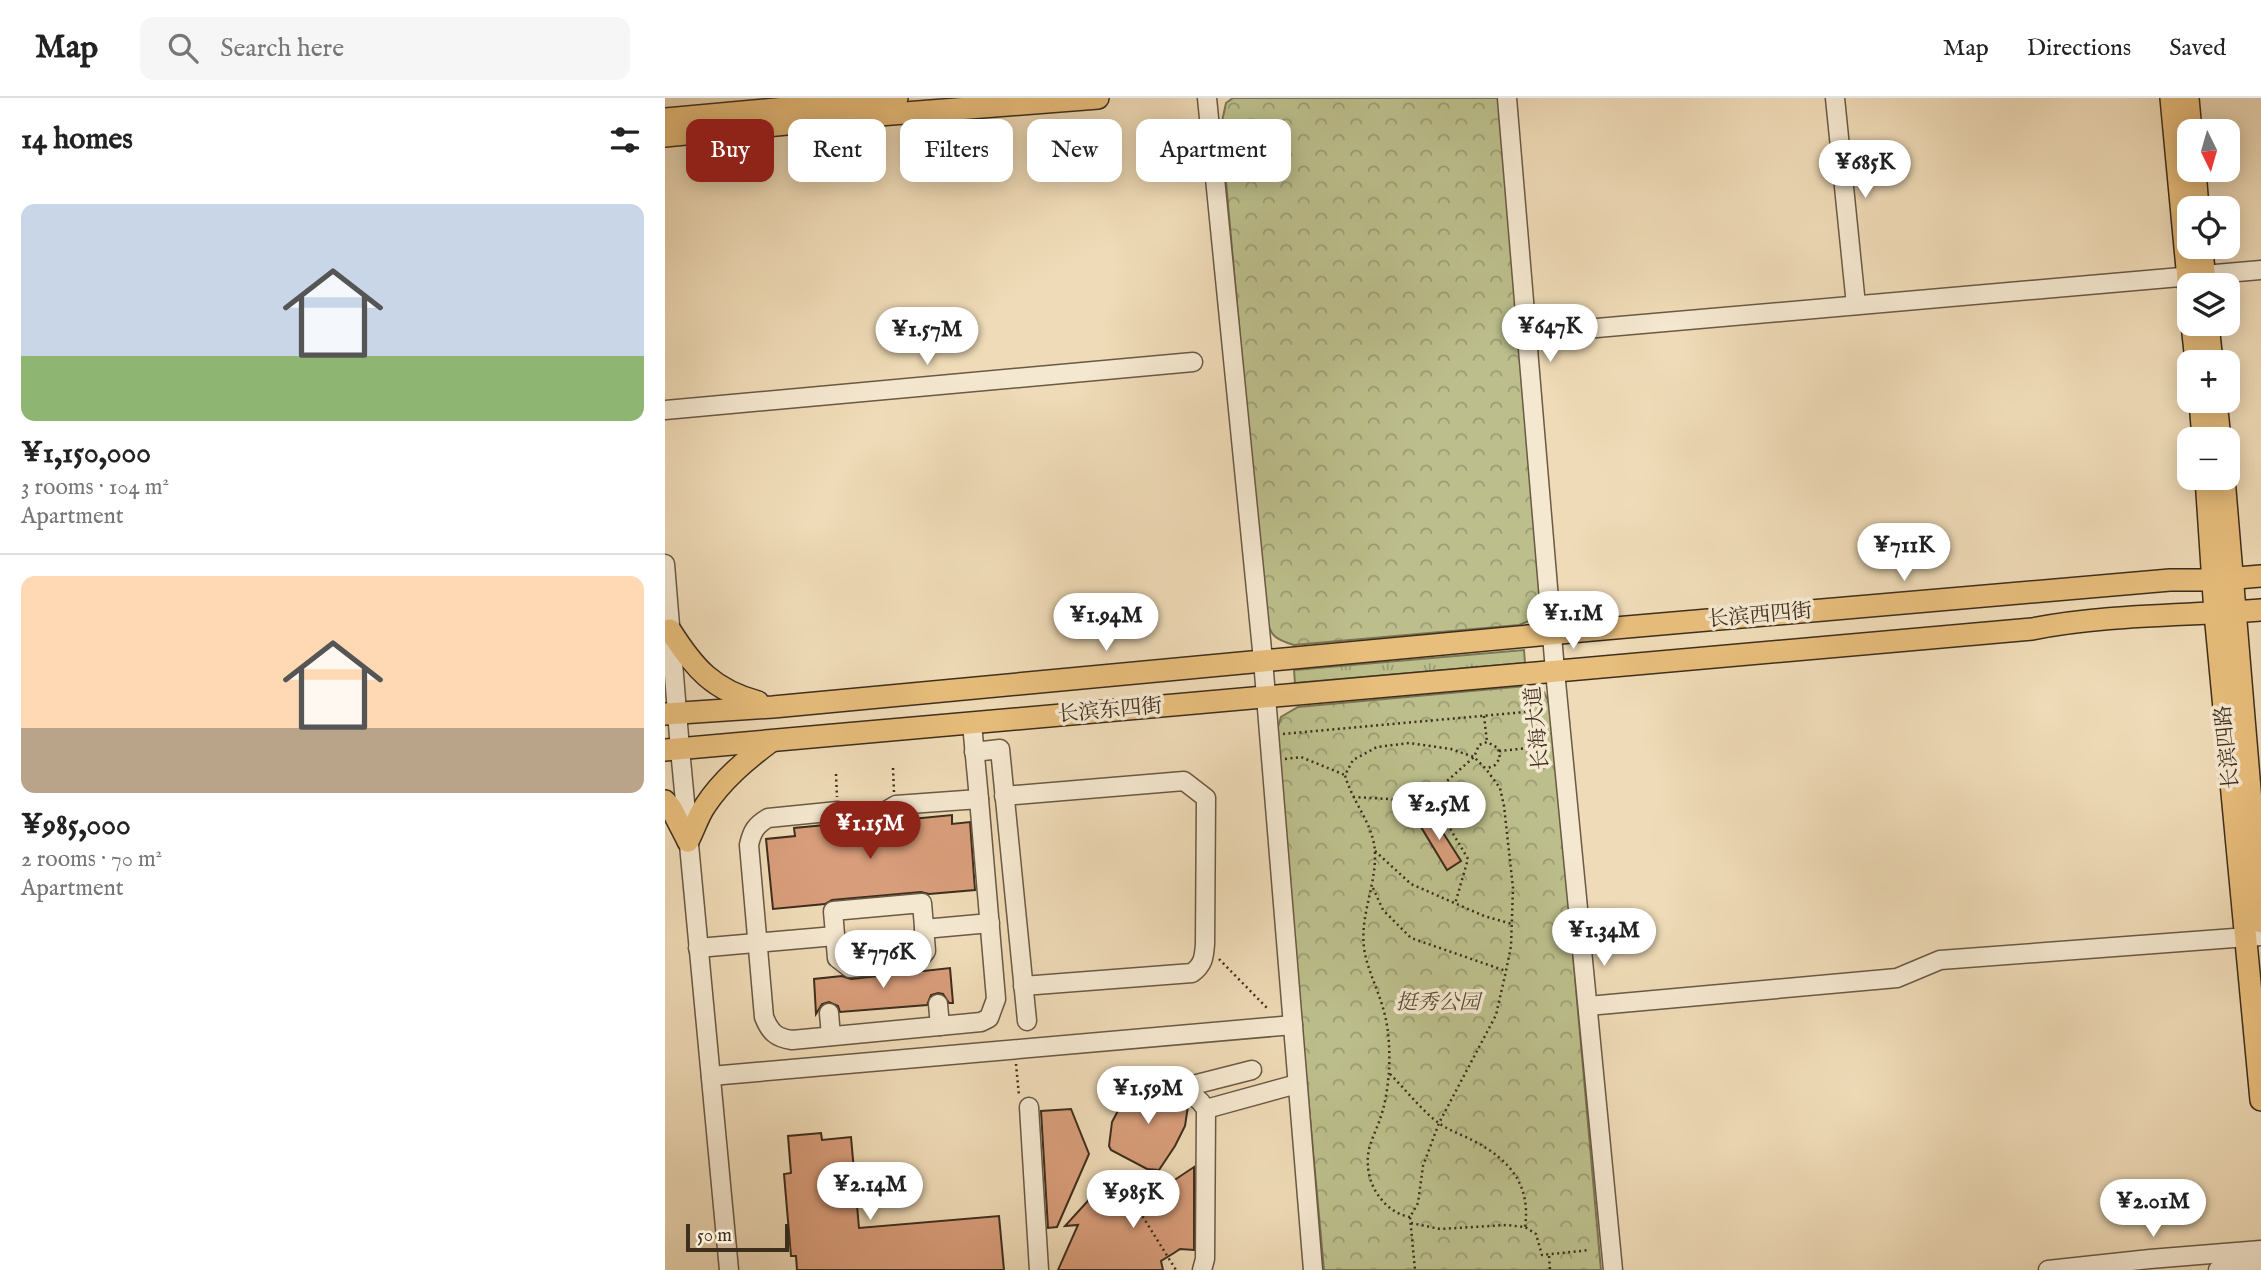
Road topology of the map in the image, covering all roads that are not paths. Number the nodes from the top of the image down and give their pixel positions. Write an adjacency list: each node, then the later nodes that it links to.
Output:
1 (897, 98): 8 (main road)
2 (1098, 98): 10 (main road)
3 (1206, 98): 28 (street)
4 (1507, 98): 16 (street, 长海大道)
5 (1836, 98): 15 (street)
6 (2171, 98): 12 (main road)
7 (2188, 98): 9 (main road)
8 (665, 119)
9 (2190, 119)
10 (665, 136)
11 (2261, 270): 13 (street)
12 (2196, 273)
13 (2240, 274)
14 (2177, 283): 15 (street)
15 (1856, 305): 16 (street)
16 (1528, 334): 26 (street, 长海大道)
17 (1193, 362): 18 (street)
18 (665, 410)
19 (2208, 490): 23 (main road, 长滨四路)
20 (2224, 490): 23 (main road, 长滨四路)
21 (665, 565): 27 (street)
22 (2261, 576): 23 (main road, 长滨西四街)
23 (2222, 580): 25 (main road, 长滨四路); 26 (main road, 长滨西四街)
24 (2261, 610): 25 (main road, 长滨西四街)
25 (2225, 612): 29 (main road, 长滨西四街); 43 (main road, 长滨四路)
26 (1552, 634): 28 (main road, 长滨东四街); 29 (street, 长海大道)
27 (668, 635): 31 (main road); 32 (street)
28 (1263, 660): 30 (street); 31 (main road, 长滨东四街)
29 (1555, 671): 30 (main road, 长滨东四街); 49 (street, 长海大道)
30 (1266, 697): 33 (main road, 长滨东四街); 52 (street)
31 (773, 707): 32 (main road, 长滨东四街)
32 (671, 714): 35 (street)
33 (972, 724): 34 (main road, 长滨东四街); 36 (street)
34 (773, 740): 35 (main road, 长滨东四街); 40 (main road)
35 (672, 750): 40 (street)
36 (974, 751): 37 (street); 38 (street)
37 (1004, 796): 47 (street); 47 (street)
38 (979, 799): 41 (street); 45 (street)
39 (665, 801): 40 (main road)
40 (688, 841): 46 (street)
41 (990, 923): 42 (street); 53 (street)
42 (924, 929): 44 (street); 44 (street)
43 (2256, 932): 49 (street); 58 (main road, 长滨四路)
44 (835, 936): 45 (street)
45 (757, 943): 46 (street); 54 (street)
46 (698, 948): 56 (street)
47 (1023, 986): 51 (street)
48 (938, 1004): 53 (street)
49 (1588, 1006): 67 (street, 长海大道)
50 (829, 1013): 54 (street)
51 (1027, 1021)
52 (1293, 1025): 56 (street); 57 (street)
53 (940, 1026): 54 (street)
54 (831, 1036)
55 (1252, 1070): 60 (street)
56 (711, 1076): 63 (street)
57 (1297, 1084): 60 (street); 66 (street)
58 (2261, 1100)
59 (1028, 1107): 64 (street)
60 (1206, 1109): 65 (street)
61 (2261, 1250): 68 (street)
62 (2261, 1268): 69 (street)
63 (729, 1270)
64 (1039, 1270)
65 (1202, 1270)
66 (1313, 1270)
67 (1612, 1270)
68 (2048, 1270)
69 (2218, 1270)

